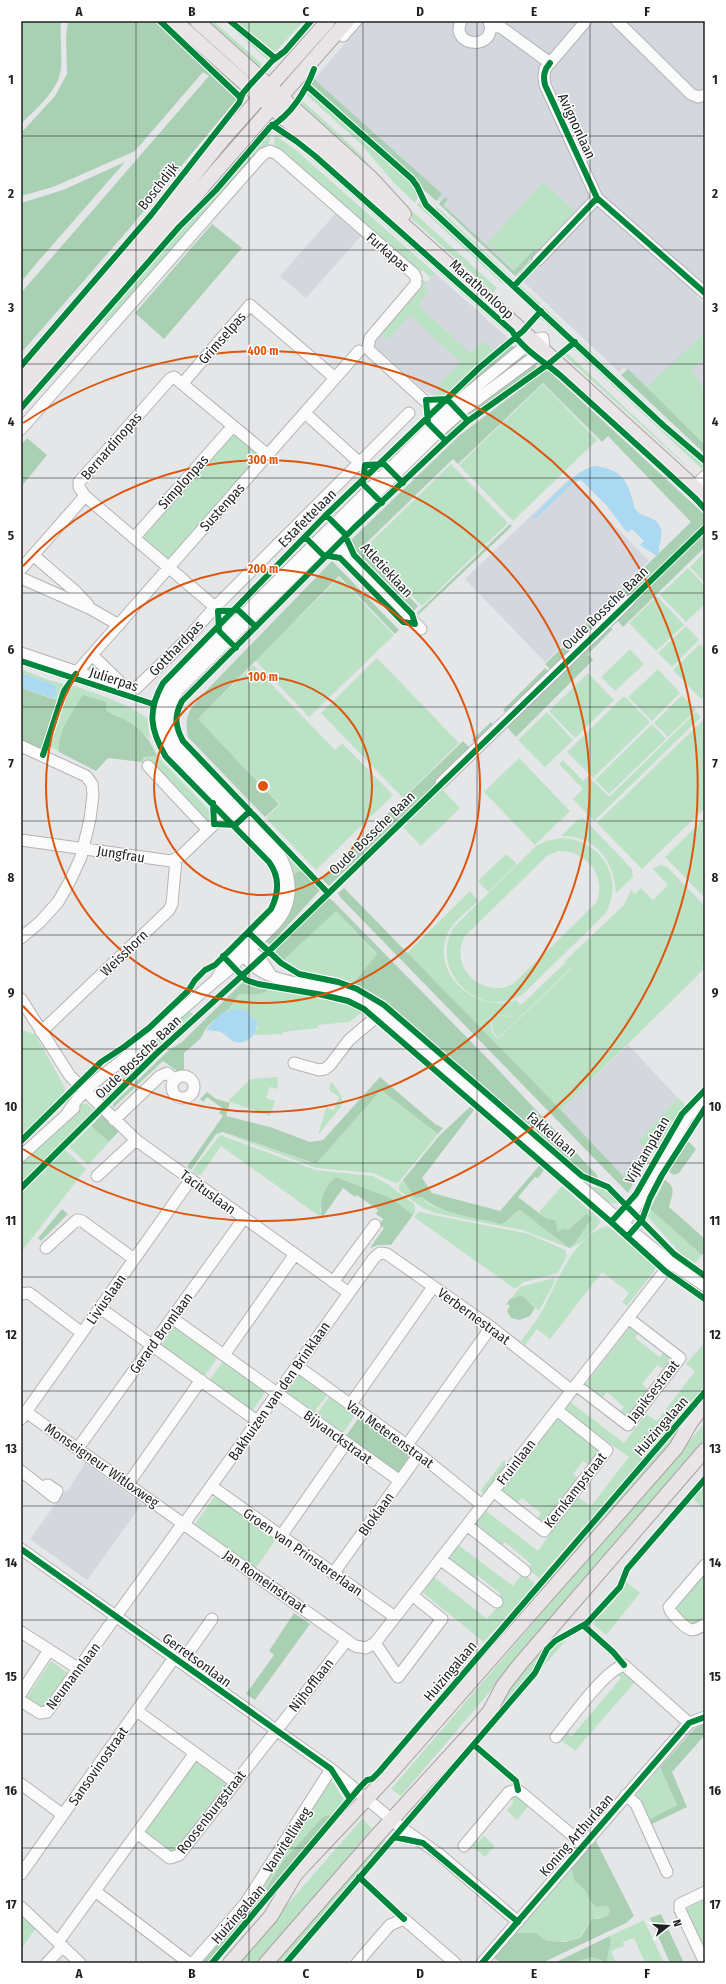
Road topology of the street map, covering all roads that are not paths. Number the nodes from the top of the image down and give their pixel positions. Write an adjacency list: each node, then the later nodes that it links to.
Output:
1 (175, 21): 12 (main road)
2 (197, 21): 12 (main road)
3 (328, 21): 12 (main road, Boschdijk)
4 (347, 21): 11 (main road)
5 (356, 21): 11 (street)
6 (461, 21): 9 (street)
7 (586, 21): 10 (street, Avignonlaan)
8 (617, 21): 13 (street)
9 (489, 23): 10 (street)
10 (550, 63): 15 (street, Avignonlaan)
11 (304, 70): 14 (main road)
12 (266, 91): 14 (main road, Marathonloop); 21 (main road, Boschdijk)
13 (705, 95)
14 (277, 101): 18 (main road, Marathonloop); 23 (main road)
15 (597, 198): 16 (street); 17 (street, Avignonlaan)
16 (538, 260)
17 (705, 294)
18 (540, 343): 26 (street, Estafettelaan); 32 (main road, Marathonloop)
19 (359, 351): 20 (street, Sustenpas)
20 (335, 378): 22 (street, Grimselpas); 24 (street, Sustenpas)
21 (21, 381)
22 (183, 383): 27 (street); 33 (street, Bernardinopas)
23 (21, 395)
24 (305, 413): 29 (street, Sustenpas); 30 (street)
25 (409, 413): 30 (street, Gotthardpas)
26 (446, 419): 28 (street, Furkapas); 31 (street, Estafettelaan)
27 (233, 426): 29 (street); 35 (street, Simplonpas)
28 (21, 429)
29 (268, 455): 37 (street, Sustenpas)
30 (361, 462): 31 (street); 41 (street, Gotthardpas)
31 (382, 482): 34 (street, Estafettelaan)
32 (703, 487)
33 (85, 496): 35 (street, Bernardinopas); 36 (street)
34 (327, 536): 44 (street, Estafettelaan); 45 (street, Atletieklaan)
35 (134, 538): 37 (street, Bernardinopas)
36 (33, 555): 38 (street); 42 (street)
37 (168, 567): 41 (street, Bernardinopas); 43 (street, Sustenpas)
38 (21, 568)
39 (21, 578): 42 (street)
40 (629, 601): 52 (street, Oude Bossche Baan)
41 (215, 607): 44 (street, Bernardinopas); 49 (street, Gotthardpas)
42 (91, 608): 43 (street)
43 (119, 625): 47 (street, Sustenpas)
44 (235, 628): 53 (street, Estafettelaan)
45 (421, 629)
46 (21, 654): 48 (street, Julierpas)
47 (92, 655): 48 (street, Sustenpas); 49 (street)
48 (76, 673): 49 (street)
49 (128, 689)
50 (21, 746): 56 (street)
51 (148, 766): 54 (street)
52 (442, 783)
53 (231, 808): 54 (street); 59 (street, Estafettelaan)
54 (208, 830): 57 (street)
55 (21, 840): 56 (street, Jungfrau)
56 (84, 848): 57 (street, Jungfrau); 58 (street)
57 (176, 859): 62 (street, Weisshorn)
58 (21, 938)
59 (245, 950): 61 (street, Fakkellaan); 65 (street, Oude Bossche Baan)
60 (21, 998): 62 (street, Tacituslaan)
61 (379, 1012): 63 (street); 73 (street, Fakkellaan)
62 (41, 1032): 65 (street, Tacituslaan)
63 (294, 1062)
64 (175, 1080): 67 (street)
65 (87, 1093): 67 (street, Tacituslaan); 69 (street, Oude Bossche Baan)
66 (705, 1098): 73 (street, Vijfkamplaan)
67 (114, 1120): 68 (street, Tacituslaan)
68 (136, 1140): 70 (street); 71 (street, Tacituslaan)
69 (21, 1156)
70 (97, 1176)
71 (191, 1179): 72 (street, Tacituslaan); 78 (street, Liviuslaan)
72 (244, 1218): 76 (street, Tacituslaan); 86 (street, Gerard Bromlaan)
73 (623, 1223): 79 (street, Fakkellaan)
74 (376, 1225): 80 (street)
75 (46, 1248): 78 (street)
76 (295, 1254): 80 (street, Tacituslaan); 91 (street)
77 (374, 1258): 82 (street, Verbernestraat); 83 (street, Bakhuizen van den Brinklaan)
78 (134, 1259): 85 (street, Liviuslaan)
79 (671, 1263): 81 (street, Fakkellaan); 87 (street, Fruinlaan)
80 (333, 1282): 83 (street, Tacituslaan)
81 (705, 1286)
82 (433, 1287): 88 (street, Verbernestraat); 96 (street)
83 (349, 1293): 92 (street, Bakhuizen van den Brinklaan)
84 (21, 1294): 89 (street)
85 (100, 1308): 89 (street, Liviuslaan); 90 (street)
86 (172, 1318): 90 (street, Gerard Bromlaan); 91 (street, Bijvanckstraat)
87 (628, 1318): 94 (street, Fruinlaan); 94 (street, Japiksestraat)
88 (491, 1327): 94 (street, Verbernestraat); 102 (street)
89 (82, 1333): 99 (street, Liviuslaan)
90 (152, 1345): 93 (street); 103 (street, Gerard Bromlaan)
91 (224, 1355): 95 (street, Bijvanckstraat)
92 (297, 1366): 95 (street, Bakhuizen van den Brinklaan); 96 (street, Van Meterenstraat)
93 (201, 1380): 100 (street); 108 (street)
94 (573, 1387): 98 (street, Fruinlaan)
95 (277, 1393): 100 (street, Bakhuizen van den Brinklaan); 101 (street, Bijvanckstraat)
96 (350, 1404): 102 (street, Van Meterenstraat)
97 (705, 1404): 145 (main road, Huizingalaan)
98 (557, 1410): 111 (street, Fruinlaan); 111 (street, Kernkampstraat)
99 (24, 1415): 103 (street, Monseigneur Witloxweg)
100 (257, 1421): 109 (street, Bakhuizen van den Brinklaan)
101 (346, 1443): 107 (street, Bijvanckstraat); 115 (street)
102 (407, 1445): 105 (street, Van Meterenstraat)
103 (78, 1448): 108 (street, Monseigneur Witloxweg)
104 (705, 1450): 147 (main road)
105 (419, 1454): 107 (street, Bloklaan); 112 (street, Van Meterenstraat)
106 (21, 1471): 110 (street)
107 (400, 1481): 120 (street, Bloklaan)
108 (128, 1484): 113 (street, Monseigneur Witloxweg)
109 (211, 1486): 113 (street, Bakhuizen van den Brinklaan); 115 (street, Groen van Prinstererlaan)
110 (42, 1488)
111 (493, 1491): 112 (street, Fruinlaan)
112 (482, 1505): 114 (street, Fruinlaan)
113 (183, 1524): 123 (street, Bakhuizen van den Brinklaan); 128 (street, Jan Romeinstraat)
114 (467, 1524): 117 (street, Fruinlaan); 119 (street)
115 (281, 1536): 120 (street, Groen van Prinstererlaan)
116 (21, 1549): 123 (street, Gerretsonlaan)
117 (440, 1559): 121 (street, Fruinlaan); 122 (street)
118 (705, 1564): 126 (street)
119 (525, 1570)
120 (333, 1574): 124 (street, Groen van Prinstererlaan)
121 (412, 1595): 124 (street, Fruinlaan); 129 (street)
122 (497, 1602)
123 (116, 1616): 131 (street, Gerretsonlaan); 132 (street, Neumannlaan)
124 (395, 1617): 129 (street, Fruinlaan)
125 (212, 1619): 131 (street, Gerretsonlaan)
126 (705, 1624)
127 (21, 1632): 130 (street)
128 (347, 1640): 129 (street); 138 (street, Nijhofflaan)
129 (375, 1643)
130 (49, 1650): 132 (street); 133 (street)
131 (178, 1660): 135 (street, Sansovinostraat); 138 (street, Gerretsonlaan)
132 (79, 1669): 134 (street, Neumannlaan)
133 (21, 1693)
134 (21, 1701)
135 (137, 1711): 140 (street); 146 (street, Sansovinostraat)
136 (705, 1717): 137 (street)
137 (690, 1723): 139 (street); 144 (street, Koning Arthurlaan)
138 (275, 1730): 141 (street, Gerretsonlaan); 142 (street, Roosenburgstraat)
139 (556, 1737)
140 (194, 1753): 142 (street); 148 (street)
141 (332, 1769): 145 (street, Gerretsonlaan); 161 (street, Vanvitelliweg)
142 (235, 1782): 148 (street, Roosenburgstraat)
143 (21, 1784): 146 (street)
144 (626, 1795): 149 (street, Koning Arthurlaan); 151 (street, Koning Arthurlaan)
145 (368, 1796): 147 (street, Gerretsonlaan); 162 (main road, Huizingalaan)
146 (64, 1814): 152 (street, Sansovinostraat)
147 (394, 1817): 156 (street, Gerretsonlaan); 163 (main road)
148 (137, 1833): 153 (street)
149 (584, 1845): 150 (street); 156 (street, Koning Arthurlaan)
150 (464, 1846)
151 (667, 1872)
152 (21, 1874)
153 (95, 1891): 157 (street); 160 (street)
154 (705, 1892): 167 (street)
155 (21, 1907): 157 (street)
156 (518, 1922): 166 (street, Koning Arthurlaan)
157 (61, 1944): 158 (street); 159 (street)
158 (47, 1963)
159 (80, 1963)
160 (189, 1963)
161 (193, 1963)
162 (230, 1963)
163 (266, 1963)
164 (357, 1963): 165 (street)
165 (455, 1963)
166 (482, 1963)
167 (705, 1963)

